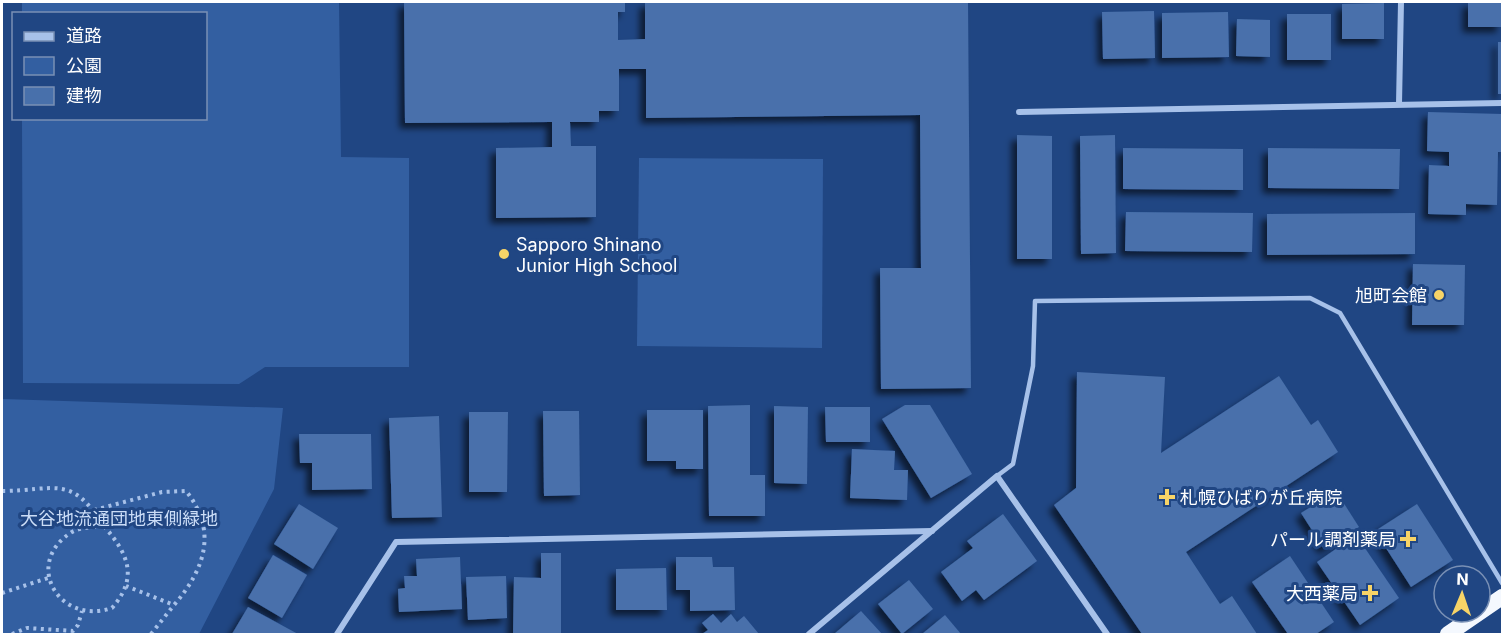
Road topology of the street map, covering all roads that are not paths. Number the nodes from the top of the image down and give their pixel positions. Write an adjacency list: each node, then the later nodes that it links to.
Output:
1 (1401, 2): 2 (street)
2 (1399, 104): 3 (street); 4 (street)
3 (1503, 104)
4 (1019, 112)
5 (997, 476): 6 (street); 7 (lane); 11 (street)
6 (932, 531): 9 (street); 10 (street)
7 (1503, 583)
8 (1503, 597): 12 (highway)
9 (336, 634)
10 (809, 634)
11 (1107, 634)
12 (1448, 634)

